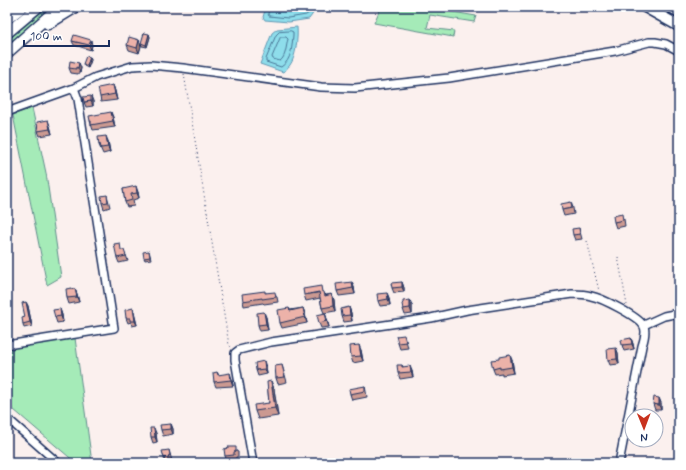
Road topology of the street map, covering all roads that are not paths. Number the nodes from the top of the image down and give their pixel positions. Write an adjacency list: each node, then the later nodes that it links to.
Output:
1 (22, 7): 8 (highway)
2 (38, 7): 10 (highway)
3 (59, 7): 11 (highway)
4 (76, 7): 11 (highway)
5 (645, 7): 9 (highway)
6 (671, 7): 7 (highway)
7 (679, 12)
8 (7, 20)
9 (679, 26)
10 (7, 33)
11 (19, 42): 13 (highway)
12 (679, 51): 14 (street)
13 (7, 53)
14 (74, 88): 15 (street); 18 (street)
15 (7, 112)
16 (679, 313): 17 (street)
17 (644, 325): 21 (street); 22 (street)
18 (7, 345)
19 (7, 418): 20 (street)
20 (58, 463)
21 (253, 463)
22 (619, 463)

